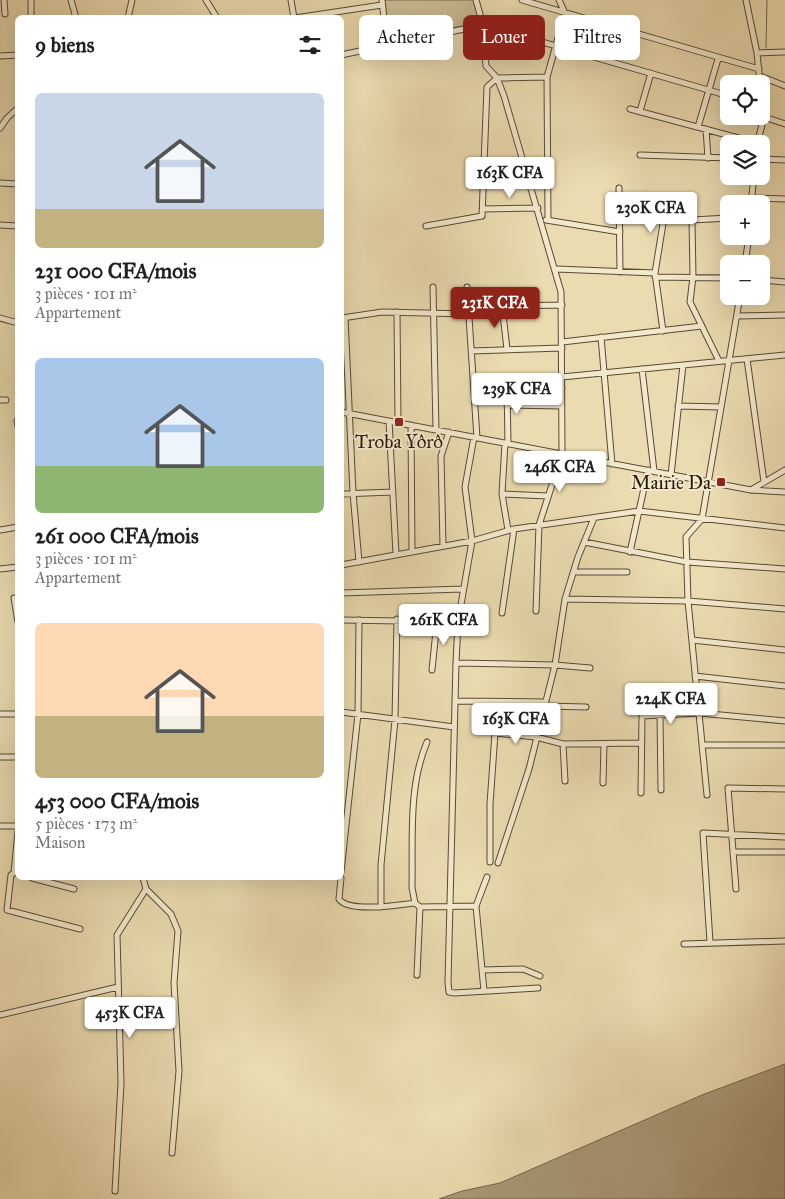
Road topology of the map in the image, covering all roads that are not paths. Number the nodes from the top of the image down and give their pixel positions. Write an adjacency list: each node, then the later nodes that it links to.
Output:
1 (4, 0): 13 (street)
2 (31, 0): 14 (street)
3 (71, 0): 15 (street)
4 (132, 0): 16 (street)
5 (206, 0): 17 (street)
6 (291, 0): 18 (street)
7 (476, 0): 20 (street)
8 (522, 0): 12 (street)
9 (559, 0): 12 (street)
10 (746, 0): 23 (street)
11 (382, 3): 19 (street)
12 (565, 13): 28 (street)
13 (5, 14)
14 (31, 14)
15 (75, 15)
16 (129, 15)
17 (215, 15)
18 (294, 15)
19 (312, 15)
20 (480, 15)
21 (555, 49): 34 (street)
22 (359, 52): 25 (street)
23 (757, 52): 24 (street); 31 (street)
24 (785, 52)
25 (344, 54)
26 (15, 55): 27 (street)
27 (0, 56)
28 (718, 59): 31 (street); 38 (street)
29 (485, 60): 35 (street)
30 (604, 60): 32 (street)
31 (759, 69): 33 (street)
32 (651, 74): 38 (street); 42 (street)
33 (760, 75)
34 (547, 77): 35 (street); 65 (street)
35 (497, 78): 60 (street); 61 (street)
36 (770, 80): 37 (street)
37 (785, 86)
38 (709, 90): 39 (street); 45 (street)
39 (720, 93)
40 (630, 109): 42 (street)
41 (15, 111): 46 (street)
42 (640, 111): 45 (street)
43 (770, 119): 44 (street)
44 (785, 124)
45 (698, 127): 47 (street)
46 (0, 128)
47 (706, 129): 48 (street); 50 (street)
48 (726, 135)
49 (640, 155): 50 (street)
50 (708, 158): 51 (street)
51 (720, 158)
52 (770, 160): 53 (street)
53 (785, 160)
54 (0, 183): 55 (street)
55 (15, 184)
56 (619, 188): 70 (street)
57 (667, 199): 62 (street)
58 (785, 199): 59 (street)
59 (770, 200)
60 (538, 208): 61 (street); 64 (street)
61 (482, 209): 69 (street)
62 (664, 218): 66 (street); 73 (street)
63 (720, 218): 66 (street)
64 (541, 219): 65 (street); 71 (street)
65 (548, 220): 70 (street)
66 (692, 220): 74 (street)
67 (0, 225): 68 (street)
68 (15, 226)
69 (426, 226)
70 (620, 232): 72 (street)
71 (557, 269): 72 (street); 80 (street)
72 (620, 272): 73 (street)
73 (655, 275): 74 (street); 91 (street)
74 (692, 277): 75 (street); 90 (street)
75 (720, 278)
76 (770, 281): 77 (street)
77 (785, 282)
78 (434, 287): 83 (street)
79 (467, 287): 84 (street)
80 (562, 305): 94 (street); 96 (street)
81 (739, 305): 86 (street)
82 (396, 312): 83 (street); 88 (street); 117 (street)
83 (434, 313): 84 (street); 119 (street)
84 (469, 314): 95 (street)
85 (785, 315): 86 (street)
86 (737, 316): 99 (street)
87 (0, 318): 89 (street)
88 (344, 318)
89 (15, 322)
90 (702, 326): 91 (street); 100 (street)
91 (664, 331): 93 (street)
92 (344, 332): 115 (street)
93 (601, 338): 94 (street); 103 (street)
94 (562, 345): 96 (street); 104 (street)
95 (471, 350): 96 (street); 105 (street)
96 (507, 350)
97 (785, 355): 98 (street)
98 (747, 359): 99 (street); 129 (street)
99 (729, 360): 100 (street); 113 (street)
100 (719, 361): 101 (street)
101 (683, 365): 102 (street); 112 (street)
102 (642, 369): 103 (street); 126 (street)
103 (604, 373): 104 (street); 124 (street)
104 (562, 377): 107 (street)
105 (474, 386): 106 (street); 121 (street)
106 (507, 387): 107 (street); 110 (street)
107 (562, 388): 111 (street)
108 (0, 400): 109 (street)
109 (6, 400)
110 (507, 404): 111 (street); 122 (street)
111 (562, 406): 123 (street)
112 (678, 406): 113 (street); 127 (street)
113 (721, 407): 128 (street)
114 (344, 413): 115 (street)
115 (350, 414): 116 (street); 133 (street)
116 (389, 421): 117 (street); 131 (street)
117 (398, 423): 118 (street)
118 (411, 425): 119 (street); 148 (street)
119 (436, 430): 120 (street)
120 (449, 432): 121 (street); 147 (street)
121 (476, 438): 122 (street); 145 (street)
122 (507, 443): 123 (street); 135 (street)
123 (562, 454): 124 (street); 136 (street)
124 (612, 464): 126 (street)
125 (785, 470): 129 (street)
126 (651, 471): 127 (street); 137 (street)
127 (671, 475): 128 (street)
128 (708, 482): 130 (street); 139 (street)
129 (764, 482): 130 (street)
130 (752, 490): 132 (street)
131 (393, 492): 133 (street); 150 (street)
132 (785, 492)
133 (353, 493): 134 (street); 151 (street)
134 (344, 494)
135 (502, 494): 136 (street); 143 (street)
136 (548, 496): 140 (street)
137 (639, 511): 138 (street); 139 (street); 149 (street)
138 (594, 518): 140 (street); 146 (street)
139 (702, 519): 142 (street); 152 (street)
140 (539, 525): 143 (street); 166 (street)
141 (15, 528): 144 (street)
142 (785, 528)
143 (511, 529): 145 (street); 167 (street)
144 (0, 530)
145 (472, 541): 147 (street); 159 (street)
146 (584, 542): 149 (street); 157 (street)
147 (443, 546): 148 (street)
148 (412, 552): 150 (street)
149 (630, 552): 152 (street)
150 (396, 554): 151 (street)
151 (359, 562): 153 (street)
152 (687, 562): 156 (street); 163 (street)
153 (344, 564)
154 (15, 567): 155 (street)
155 (0, 569)
156 (785, 569)
157 (574, 572): 158 (street); 162 (street)
158 (627, 572)
159 (462, 589): 160 (street); 172 (street)
160 (344, 593)
161 (14, 598): 164 (street)
162 (565, 599): 163 (street); 176 (street)
163 (688, 601): 165 (street); 173 (street)
164 (15, 604)
165 (785, 609)
166 (536, 611)
167 (502, 613)
168 (397, 619): 170 (street); 171 (street); 190 (street)
169 (344, 620): 170 (street)
170 (359, 620): 188 (street)
171 (437, 621): 172 (street); 178 (street)
172 (458, 622): 175 (street)
173 (692, 640): 174 (street); 179 (street)
174 (785, 650)
175 (456, 663): 176 (street); 181 (street)
176 (555, 665): 177 (street); 182 (street)
177 (590, 668)
178 (432, 670)
179 (695, 676): 180 (street); 185 (street)
180 (785, 686)
181 (455, 701): 182 (street); 192 (street)
182 (544, 704): 183 (street); 193 (street)
183 (586, 707)
184 (344, 712): 188 (street)
185 (699, 713): 189 (street); 191 (street); 199 (street)
186 (0, 714): 187 (street)
187 (15, 714)
188 (358, 714): 190 (street); 212 (street)
189 (660, 715): 195 (street); 205 (street)
190 (395, 720): 192 (street); 228 (street)
191 (785, 721)
192 (454, 727): 226 (street)
193 (536, 737): 196 (street); 215 (street); 216 (street)
194 (427, 742): 225 (street)
195 (642, 743): 197 (street); 206 (street)
196 (563, 744): 197 (street); 202 (street)
197 (604, 744): 203 (street)
198 (785, 744): 199 (street)
199 (702, 745): 207 (street)
200 (0, 757): 201 (street)
201 (15, 757)
202 (565, 781)
203 (603, 783)
204 (785, 789): 210 (street)
205 (662, 790)
206 (641, 793)
207 (707, 795)
208 (0, 826): 209 (street)
209 (15, 826)
210 (733, 835): 211 (street); 213 (street); 231 (street)
211 (785, 837)
212 (344, 844)
213 (733, 852): 214 (street); 224 (street)
214 (785, 852)
215 (490, 862)
216 (498, 863)
217 (15, 873): 229 (street)
218 (487, 877): 227 (street)
219 (40, 880): 222 (street)
220 (144, 880): 223 (street)
221 (341, 880): 228 (street)
222 (74, 889)
223 (146, 889): 236 (street); 240 (street)
224 (736, 889)
225 (417, 905): 226 (street); 228 (street); 234 (street)
226 (451, 906): 227 (street); 238 (street)
227 (476, 906): 233 (street)
228 (380, 907)
229 (80, 930)
230 (785, 941): 231 (street)
231 (710, 942): 232 (street)
232 (684, 944)
233 (482, 970): 235 (street); 238 (street)
234 (417, 975)
235 (540, 976)
236 (118, 987): 239 (street); 241 (street)
237 (538, 988): 238 (street)
238 (484, 992)
239 (0, 1015)
240 (172, 1153)
241 (115, 1191)

